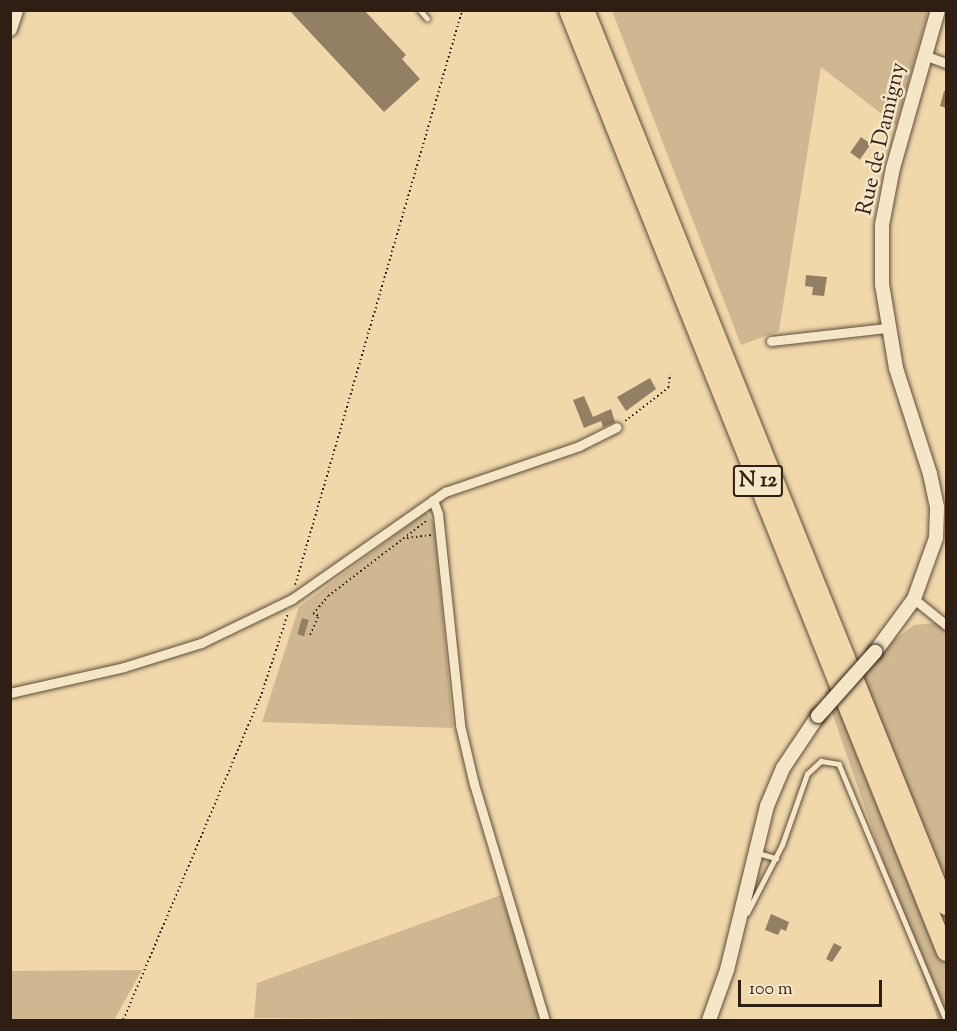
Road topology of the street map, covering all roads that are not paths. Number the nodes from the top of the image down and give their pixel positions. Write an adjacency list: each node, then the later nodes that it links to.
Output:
1 (16, 10): 7 (street)
2 (420, 10): 6 (lane)
3 (568, 10): 21 (highway, N 12)
4 (585, 10): 19 (highway, N 12)
5 (938, 10): 8 (street, Rue de Damigny)
6 (427, 18)
7 (10, 29)
8 (924, 56): 9 (street); 10 (street, Rue de Damigny)
9 (946, 63)
10 (886, 328): 11 (street); 14 (street, Rue de Damigny)
11 (771, 341)
12 (617, 427): 13 (street)
13 (433, 500): 16 (street); 22 (street)
14 (914, 599): 15 (street); 17 (street, Rue de Damigny, bridge)
15 (946, 625)
16 (10, 693)
17 (756, 853): 18 (lane); 20 (street, Rue de Damigny)
18 (776, 858): 20 (lane); 24 (lane)
19 (946, 906)
20 (737, 932): 23 (street, Rue de Damigny)
21 (946, 952)
22 (545, 1020)
23 (709, 1020)
24 (946, 1020)

